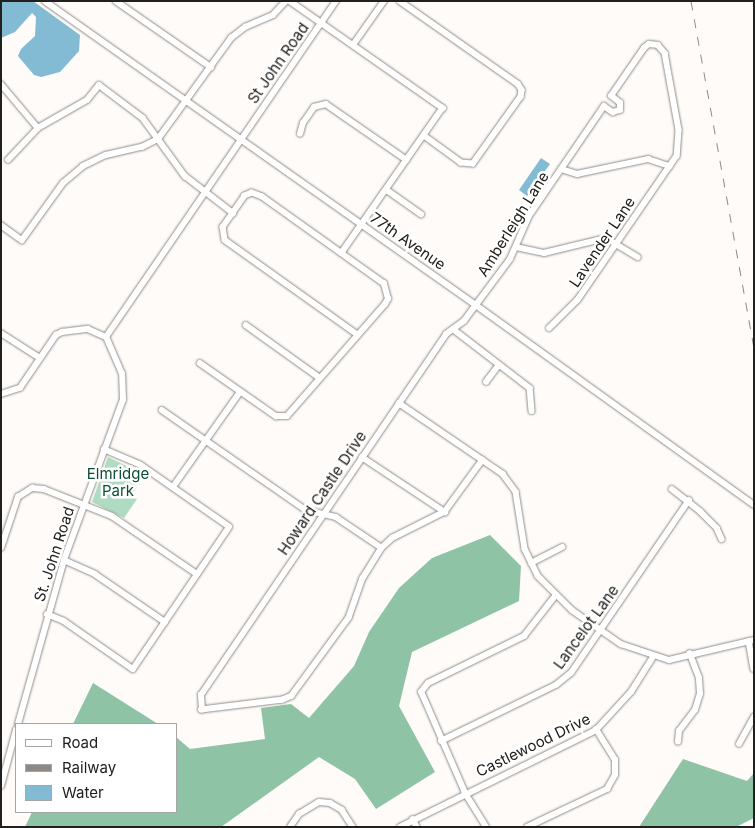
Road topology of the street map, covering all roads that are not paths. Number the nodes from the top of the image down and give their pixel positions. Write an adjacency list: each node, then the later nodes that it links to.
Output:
1 (44, 1): 13 (street, 77th Avenue)
2 (116, 1): 10 (street)
3 (288, 1): 7 (street); 10 (street)
4 (336, 1): 7 (street, St John Road)
5 (384, 1): 8 (street)
6 (400, 1): 17 (street)
7 (322, 23): 8 (street); 19 (street, St John Road)
8 (353, 45): 17 (street)
9 (644, 48): 12 (street, Amberleigh Lane); 22 (street, Lavender Lane)
10 (211, 67): 13 (street)
11 (1, 84): 15 (street)
12 (611, 96): 14 (street, Amberleigh Lane); 14 (street)
13 (187, 101): 18 (street); 19 (street, 77th Avenue)
14 (604, 106): 23 (street, Amberleigh Lane)
15 (38, 128): 18 (street); 20 (street)
16 (300, 134): 21 (street)
17 (424, 136): 21 (street)
18 (158, 139): 25 (street); 29 (street)
19 (241, 139): 25 (street, St John Road); 28 (street, 77th Avenue)
20 (8, 160)
21 (408, 160): 24 (street)
22 (670, 166): 23 (street); 30 (street, Lavender Lane)
23 (561, 169): 31 (street, Amberleigh Lane)
24 (387, 190): 27 (street); 28 (street)
25 (205, 193): 26 (street); 40 (street)
26 (233, 213): 32 (street); 39 (street)
27 (421, 214)
28 (362, 224): 32 (street); 34 (street, 77th Avenue)
29 (1, 225)
30 (617, 243): 31 (street); 33 (street); 36 (street, Lavender Lane)
31 (516, 247): 34 (street, Amberleigh Lane)
32 (342, 253): 39 (street)
33 (638, 257)
34 (476, 304): 37 (street, Howard Castle Drive); 59 (street, 77th Avenue)
35 (246, 326): 44 (street)
36 (550, 328)
37 (453, 329): 43 (street); 48 (street, Howard Castle Drive)
38 (1, 333): 41 (street)
39 (358, 335): 44 (street)
40 (106, 337): 41 (street); 52 (street, St. John Road)
41 (40, 358): 47 (street)
42 (200, 363): 46 (street)
43 (499, 365): 45 (street); 50 (street)
44 (320, 378): 46 (street)
45 (486, 382)
46 (240, 392): 51 (street)
47 (1, 394)
48 (399, 403): 53 (street, Howard Castle Drive); 54 (street)
49 (162, 410): 51 (street)
50 (532, 411)
51 (206, 440): 55 (street); 61 (street)
52 (104, 450): 55 (street); 58 (street, St. John Road)
53 (362, 457): 60 (street); 61 (street, Howard Castle Drive)
54 (483, 460): 60 (street); 67 (street)
55 (173, 487): 68 (street)
56 (672, 489): 57 (street)
57 (689, 500): 62 (street); 72 (street, Lancelot Lane)
58 (84, 503): 64 (street); 66 (street, St. John Road); 68 (street)
59 (754, 505)
60 (445, 512): 65 (street)
61 (323, 515): 65 (street); 65 (street, Howard Castle Drive)
62 (722, 539)
63 (562, 547): 67 (street)
64 (1, 548)
65 (382, 548)
66 (64, 560): 70 (street, St. John Road); 71 (street)
67 (531, 562): 69 (street)
68 (197, 574): 71 (street)
69 (555, 596): 72 (street); 81 (street)
70 (48, 614): 71 (street); 78 (street, St. John Road)
71 (165, 622)
72 (601, 630): 75 (street); 81 (street, Lancelot Lane)
73 (751, 640): 74 (street); 76 (street)
74 (690, 654): 75 (street); 82 (street)
75 (653, 657): 79 (street, Castlewood Drive)
76 (754, 669)
77 (754, 717): 83 (street)
78 (18, 723)
79 (596, 730): 85 (street, Castlewood Drive); 92 (street)
80 (15, 734): 84 (street)
81 (441, 741): 85 (street)
82 (678, 742)
83 (739, 744)
84 (2, 784)
85 (465, 793): 86 (street, Castlewood Drive); 91 (street)
86 (413, 819): 89 (street, Castlewood Drive); 90 (street)
87 (290, 827): 88 (street)
88 (353, 827)
89 (400, 827)
90 (417, 827)
91 (486, 827)
92 (527, 827)

